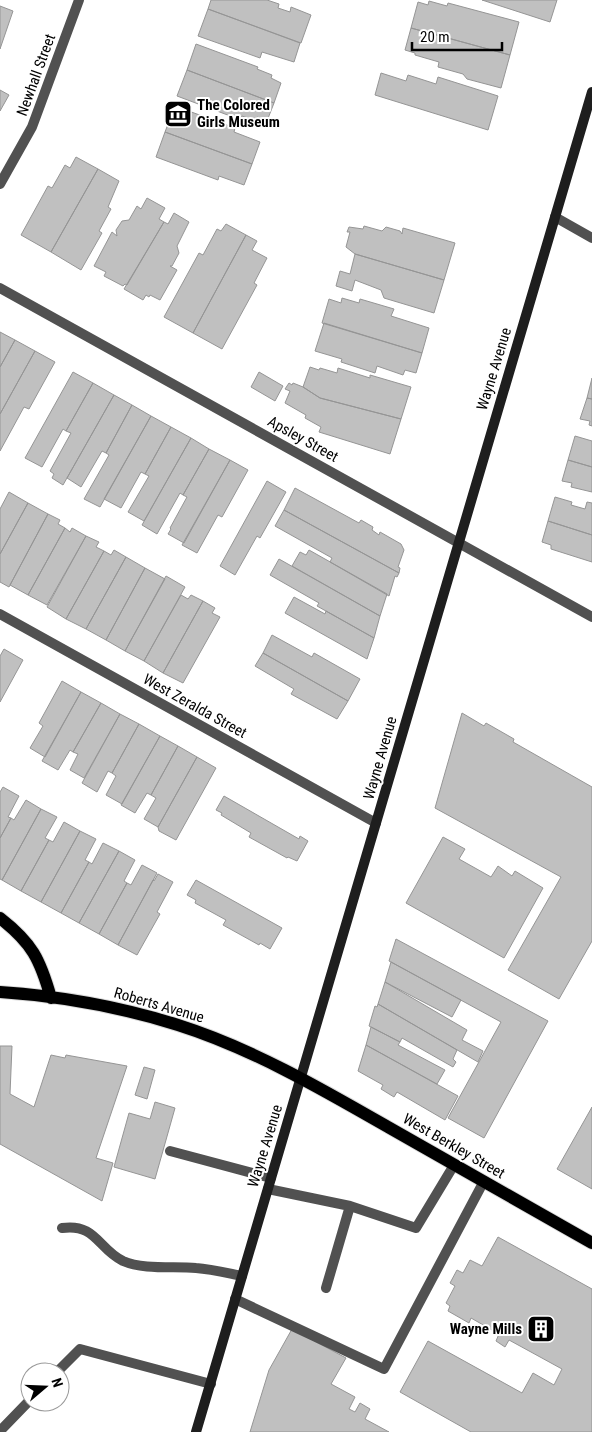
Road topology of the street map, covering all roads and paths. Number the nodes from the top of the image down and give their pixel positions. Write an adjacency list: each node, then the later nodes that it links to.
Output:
1 (79, 0): 3 (street, Newhall Street)
2 (592, 92): 4 (main road, Wayne Avenue)
3 (0, 184)
4 (555, 217): 5 (street); 7 (main road, Wayne Avenue)
5 (592, 238)
6 (0, 288): 7 (street, Apsley Street)
7 (458, 542): 9 (street, Apsley Street); 10 (main road, Wayne Avenue)
8 (0, 614): 10 (street, West Zeralda Street)
9 (592, 617)
10 (376, 823): 14 (main road, Wayne Avenue)
11 (0, 918): 13 (main road)
12 (0, 992): 13 (main road, Roberts Avenue)
13 (52, 998): 14 (main road, Roberts Avenue)
14 (301, 1077): 16 (main road, West Berkley Street); 17 (main road, Wayne Avenue)
15 (170, 1151): 17 (street)
16 (454, 1165): 18 (main road, West Berkley Street); 20 (street)
17 (271, 1178): 19 (main road, Wayne Avenue)
18 (484, 1182): 22 (main road, West Berkley Street); 25 (street)
19 (268, 1189): 20 (street); 23 (main road, Wayne Avenue)
20 (350, 1206): 24 (street)
21 (62, 1228): 23 (street)
22 (592, 1243)
23 (242, 1276): 25 (main road, Wayne Avenue)
24 (326, 1288)
25 (235, 1298): 27 (main road, Wayne Avenue)
26 (68, 1362): 27 (street)
27 (210, 1384): 30 (main road, Wayne Avenue)
28 (20, 1410): 29 (street)
29 (0, 1431)
30 (196, 1432)

